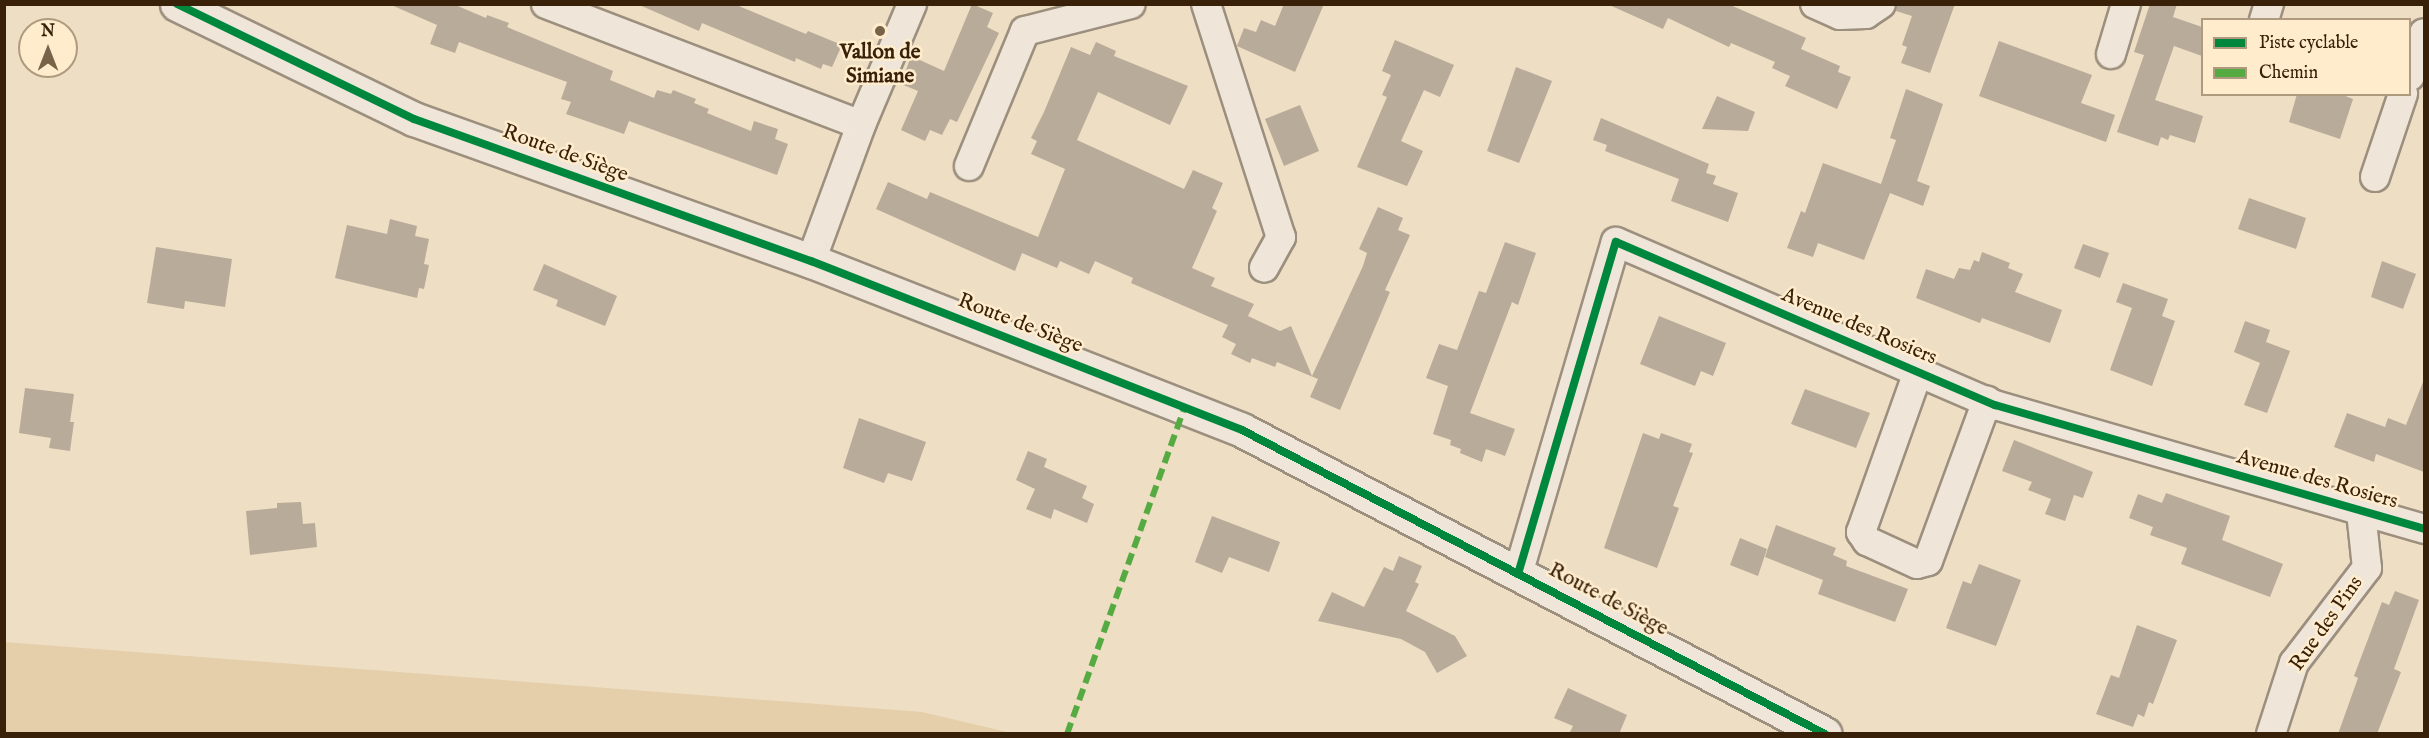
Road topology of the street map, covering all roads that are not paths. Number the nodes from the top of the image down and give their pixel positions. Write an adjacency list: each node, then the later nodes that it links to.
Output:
1 (177, 4): 16 (street, Route de Siège)
2 (546, 4): 13 (street)
3 (912, 4): 13 (street)
4 (1131, 4): 14 (street)
5 (1206, 4): 17 (street)
6 (1815, 4): 7 (street)
7 (1881, 4)
8 (2126, 4): 10 (street)
9 (2424, 33): 11 (street)
10 (2111, 54)
11 (2411, 70)
12 (2402, 96): 15 (street)
13 (861, 125): 16 (street)
14 (969, 166)
15 (2374, 177)
16 (811, 261): 22 (street, Route de Siège)
17 (1264, 268)
18 (1918, 372): 19 (street, Avenue des Rosiers); 19 (street); 22 (street, Avenue des Rosiers)
19 (1987, 401): 20 (street, Avenue des Rosiers)
20 (2361, 512): 21 (street, Avenue des Rosiers); 24 (street, Rue des Pins)
21 (2424, 529)
22 (1518, 574): 23 (street, Route de Siège)
23 (1826, 734)
24 (2271, 734)

